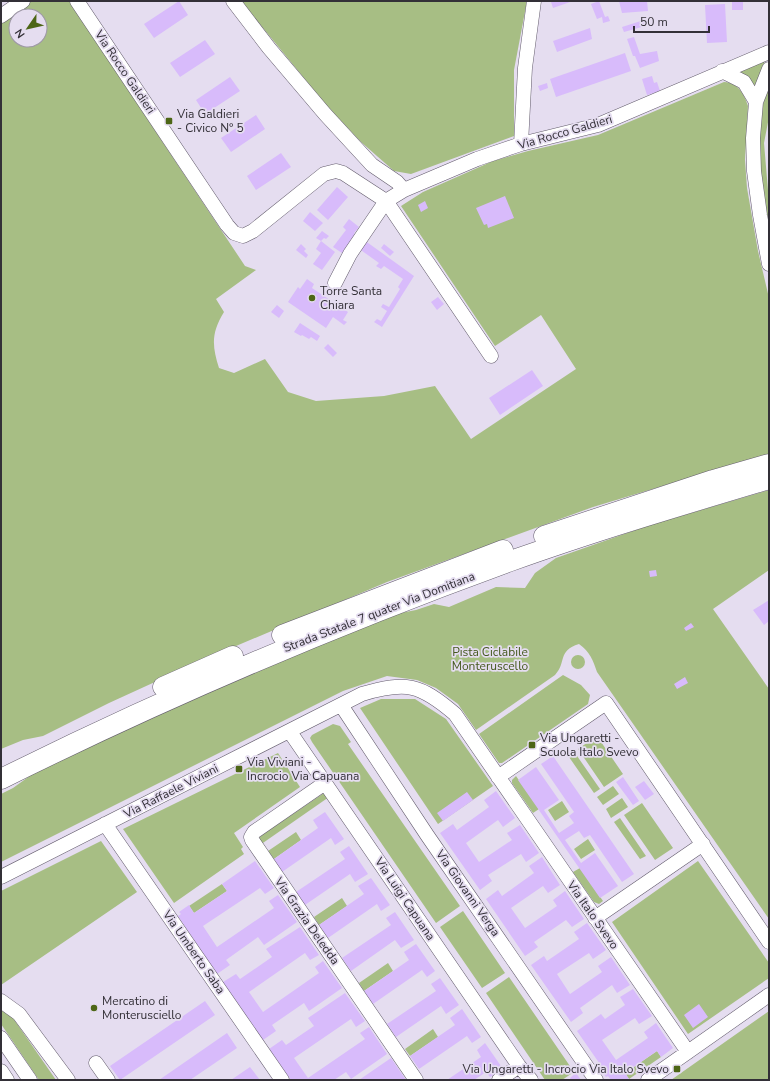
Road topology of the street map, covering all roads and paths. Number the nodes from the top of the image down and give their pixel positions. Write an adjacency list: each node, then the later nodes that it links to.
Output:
1 (23, 1): 5 (street)
2 (77, 1): 12 (street, Via Rocco Galdieri)
3 (233, 1): 11 (street)
4 (534, 1): 10 (street)
5 (1, 16)
6 (769, 52): 8 (street, Via Rocco Galdieri)
7 (769, 69): 9 (street)
8 (722, 71): 9 (street); 10 (street, Via Rocco Galdieri)
9 (756, 102): 13 (street)
10 (521, 144): 11 (street, Via Rocco Galdieri)
11 (404, 190): 12 (street, Via Rocco Galdieri)
12 (386, 201): 14 (street); 15 (street)
13 (769, 264)
14 (335, 283)
15 (491, 356)
16 (769, 464): 20 (highway, Strada Statale 7 quater Via Domitiana)
17 (769, 479): 22 (highway, Strada Statale 7 quater Via Domitiana)
18 (341, 705): 19 (street, Via Raffaele Viviani); 21 (street, Via Italo Svevo); 44 (street, Via Giovanni Verga)
19 (290, 732): 23 (street, Via Luigi Capuana); 24 (street, Via Raffaele Viviani)
20 (1, 764)
21 (498, 777): 25 (street); 27 (street, Via Italo Svevo)
22 (1, 779)
23 (325, 783): 34 (street, Via Luigi Capuana); 41 (street, Via Grazia Deledda)
24 (105, 824): 26 (street, Via Raffaele Viviani); 40 (street, Via Umberto Saba)
25 (703, 844): 27 (street); 28 (street)
26 (1, 877)
27 (595, 918): 32 (street, Via Italo Svevo)
28 (769, 942)
29 (769, 995): 32 (street)
30 (1, 1001): 38 (street)
31 (1, 1038): 37 (street)
32 (688, 1052): 45 (street)
33 (96, 1063): 39 (street)
34 (519, 1066): 42 (street); 43 (street, Via Luigi Capuana)
35 (1, 1071): 36 (street)
36 (8, 1080)
37 (30, 1080)
38 (68, 1080)
39 (108, 1080)
40 (282, 1080)
41 (416, 1080)
42 (499, 1080)
43 (531, 1080)
44 (596, 1080)
45 (648, 1080)

